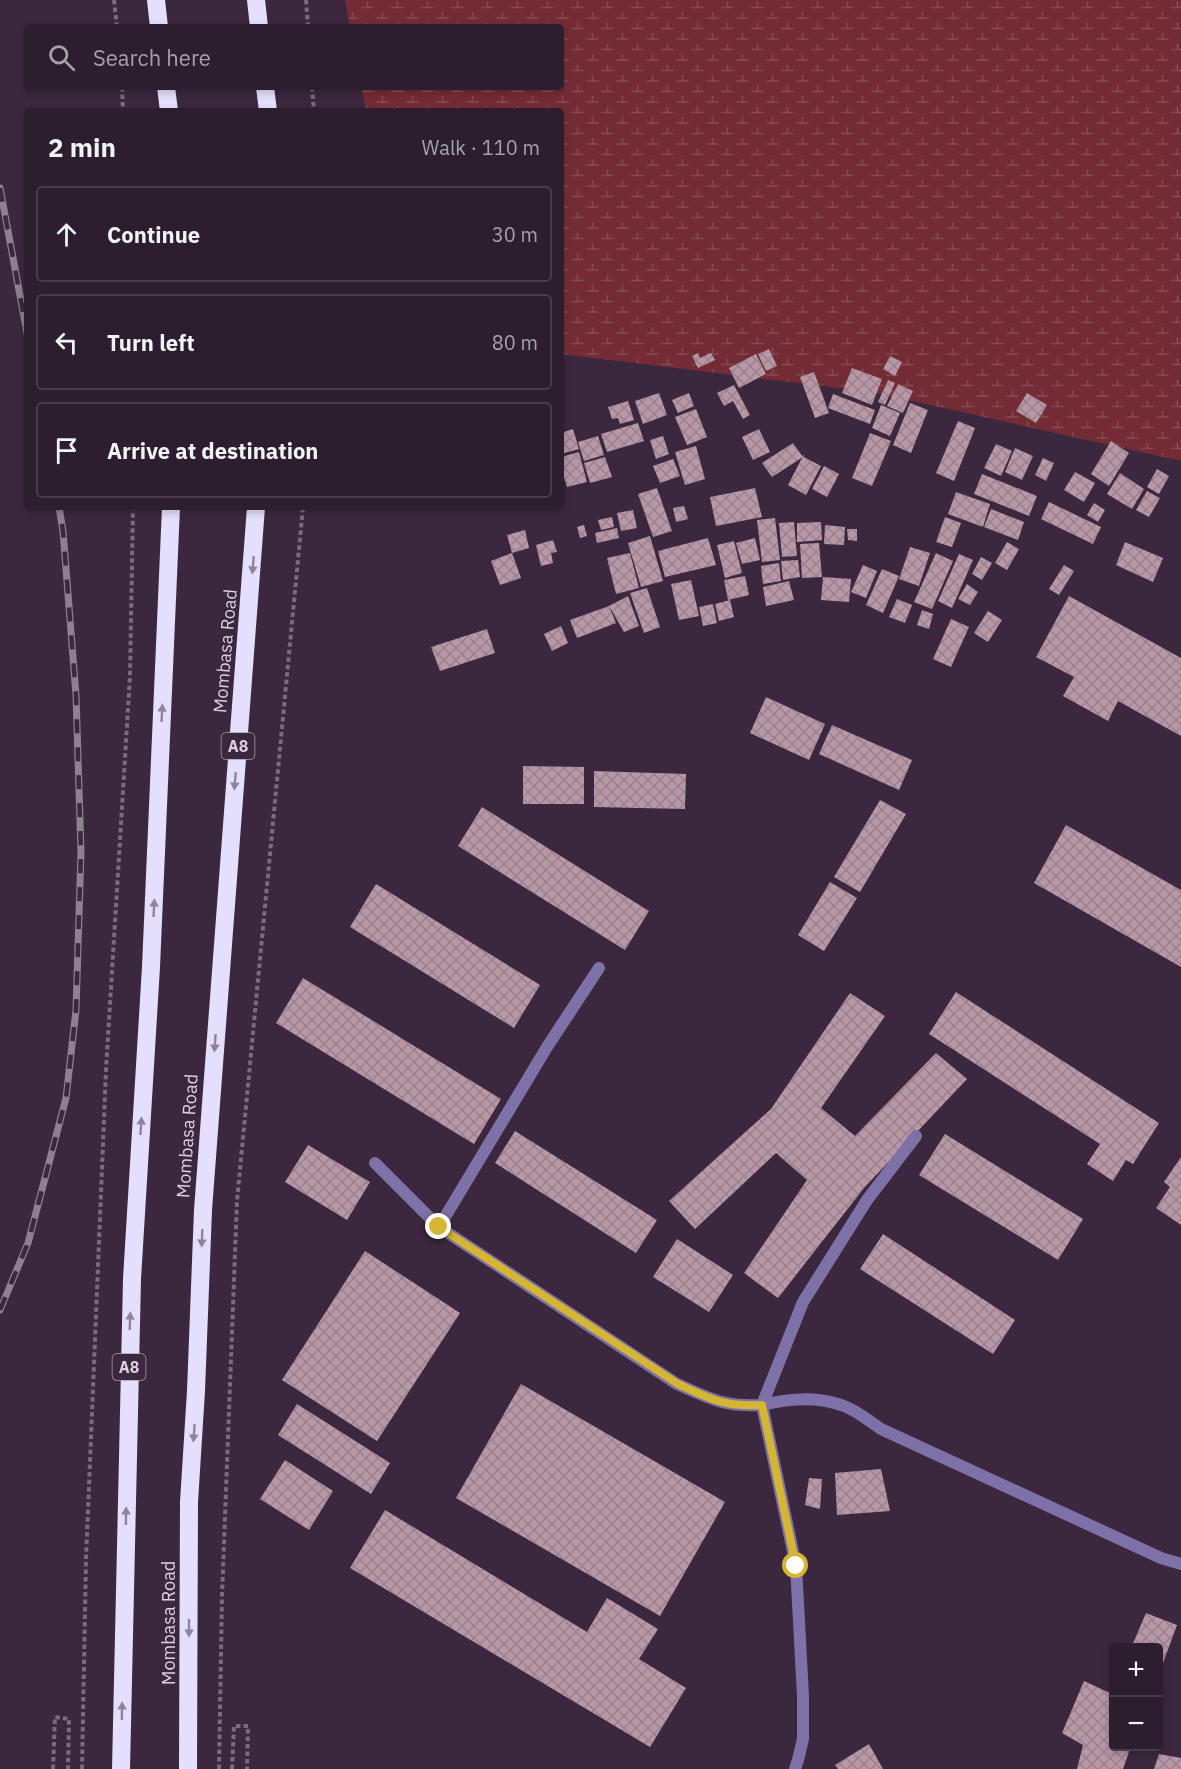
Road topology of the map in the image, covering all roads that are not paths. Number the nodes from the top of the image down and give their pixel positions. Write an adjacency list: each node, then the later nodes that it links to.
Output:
1 (156, 0): 3 (highway)
2 (256, 0): 4 (highway)
3 (159, 24)
4 (259, 24)
5 (166, 90): 7 (highway)
6 (266, 90): 8 (highway)
7 (169, 108)
8 (268, 108)
9 (171, 510): 17 (highway, A8, one-way to 9)
10 (256, 510): 18 (highway, Mombasa Road / A8, one-way to 18)
11 (599, 968): 14 (street)
12 (916, 1136): 15 (street)
13 (375, 1163): 14 (street)
14 (439, 1227): 15 (street)
15 (762, 1405): 16 (street); 19 (street)
16 (1181, 1564)
17 (121, 1769)
18 (188, 1769)
19 (795, 1769)

